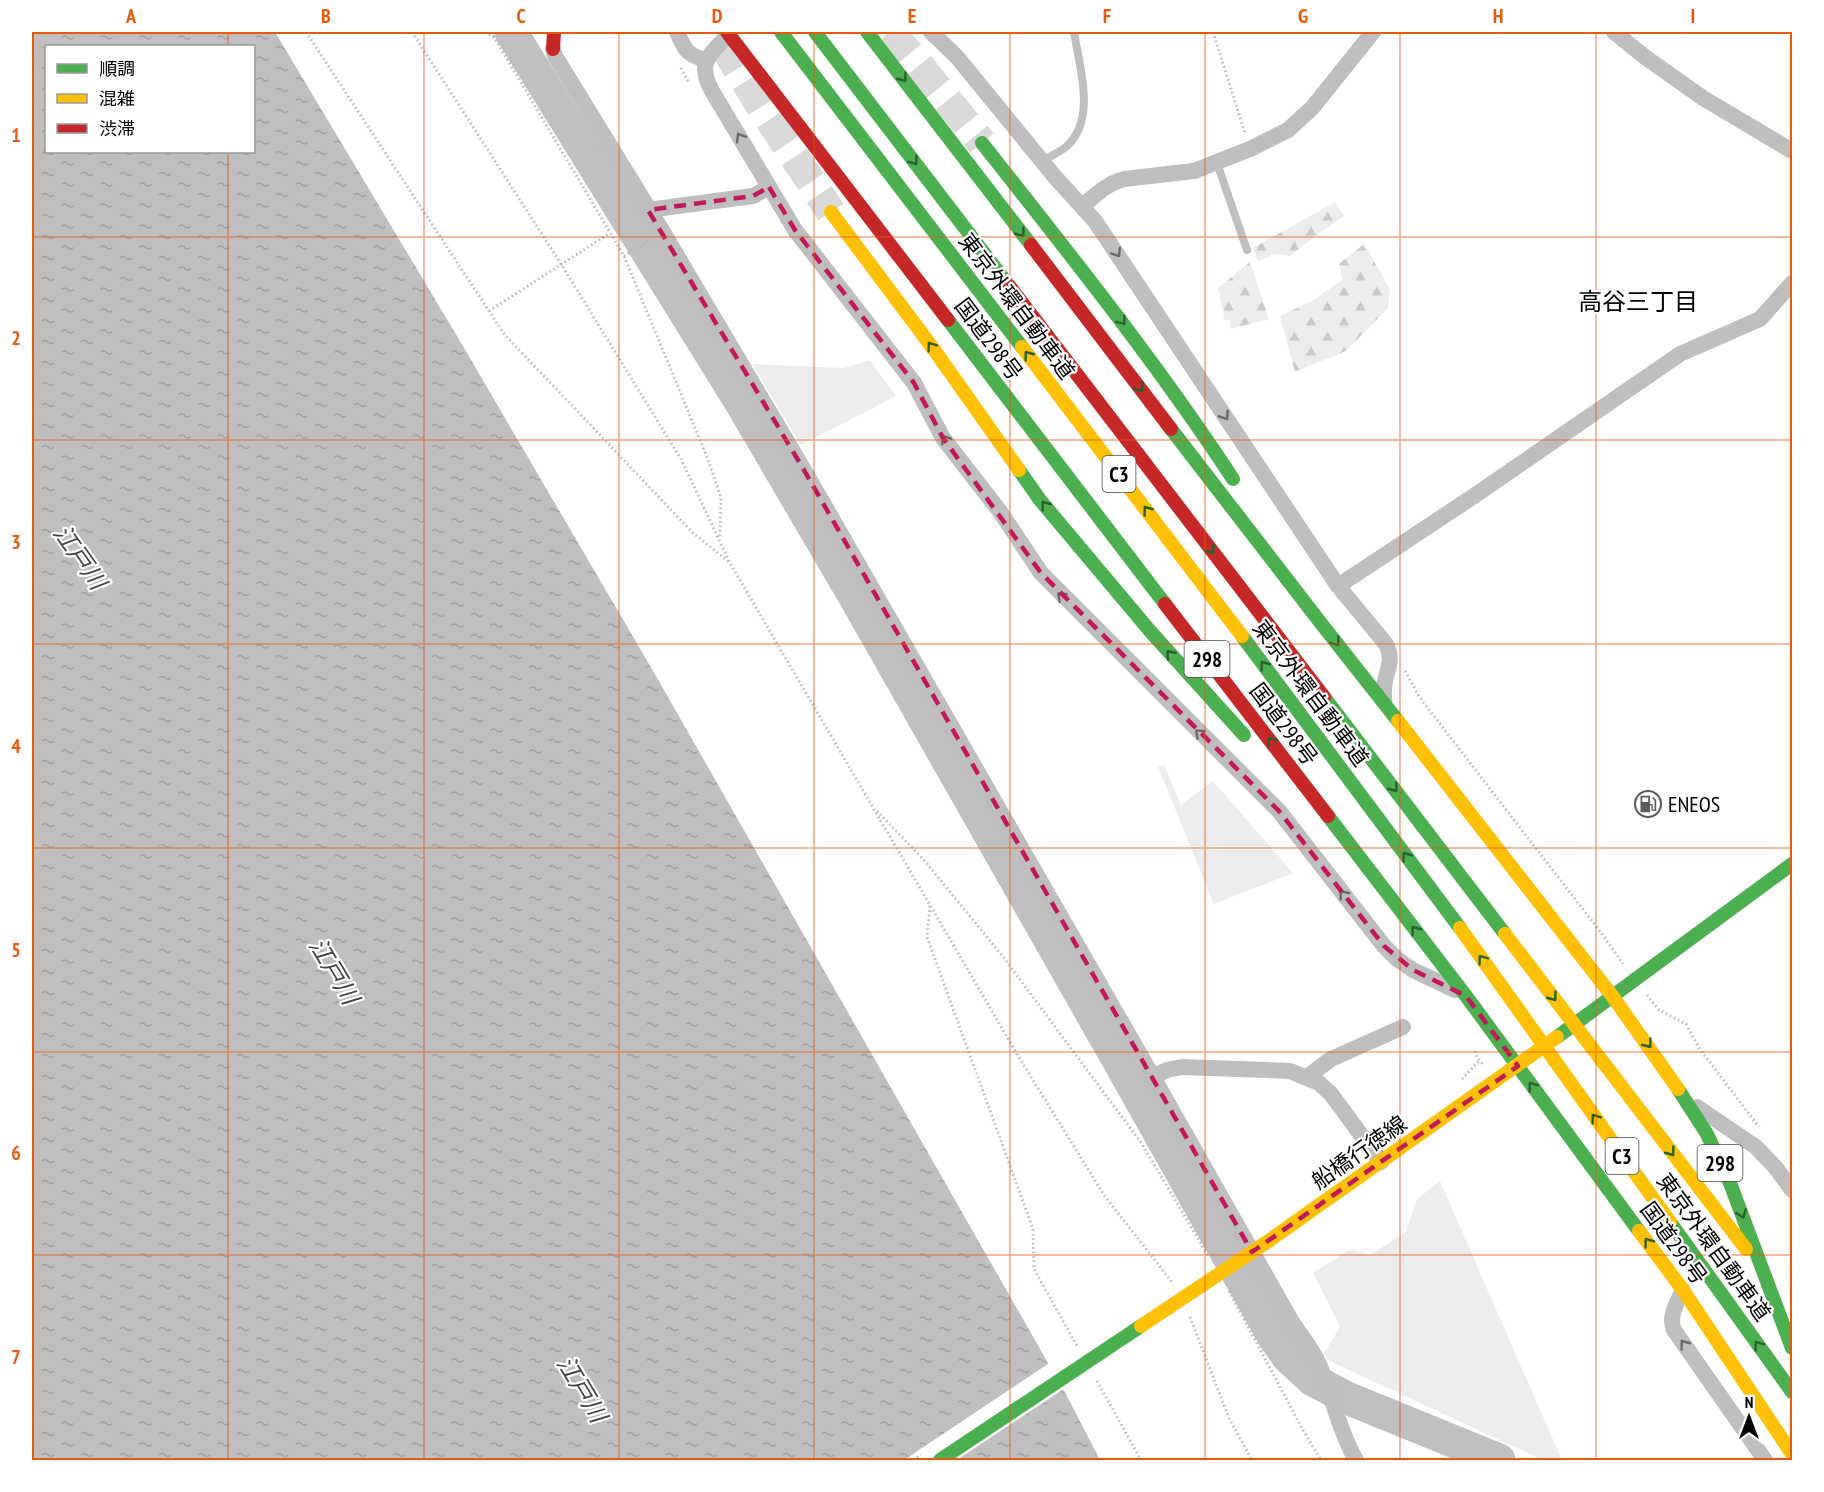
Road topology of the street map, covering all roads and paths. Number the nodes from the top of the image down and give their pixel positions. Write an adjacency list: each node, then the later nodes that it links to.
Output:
1 (306, 32): 35 (path)
2 (412, 32): 33 (path)
3 (485, 32): 17 (path)
4 (491, 32): 17 (path)
5 (503, 32): 17 (path)
6 (554, 32): 18 (main road)
7 (677, 32): 19 (street)
8 (781, 32): 69 (main road, 東京外環自動車道 / C3, one-way to 8)
9 (815, 32): 67 (main road, 東京外環自動車道 / C3, one-way to 67)
10 (867, 32): 41 (main road, 298, one-way to 41)
11 (931, 32): 23 (street)
12 (1074, 32): 23 (lane)
13 (1213, 32): 21 (path)
14 (1373, 32): 21 (street)
15 (1614, 32): 22 (street)
16 (728, 33): 19 (street); 44 (main road, 国道298号 / 298, one-way to 16)
17 (494, 37): 29 (path)
18 (553, 49): 27 (street)
19 (706, 60): 25 (street, one-way to 19)
20 (982, 143): 36 (main road, one-way to 36)
21 (1250, 149): 24 (street)
22 (1792, 151)
23 (1043, 161): 26 (street)
24 (1217, 163): 26 (street); 31 (lane)
25 (770, 187): 27 (street); 49 (street, one-way to 25)
26 (1082, 206): 40 (street, one-way to 40)
27 (648, 210): 56 (street)
28 (831, 212): 44 (main road, one-way to 28)
29 (610, 233): 32 (path); 33 (path)
30 (653, 239): 32 (path)
31 (1247, 250)
32 (624, 256): 38 (path)
33 (561, 264): 35 (path); 38 (path)
34 (1792, 283): 40 (street)
35 (489, 311): 39 (path)
36 (1239, 489)
37 (1258, 518): 41 (main road)
38 (720, 539): 39 (path)
39 (730, 563): 43 (path)
40 (1338, 586): 42 (street)
41 (1320, 622): 42 (main road, 298, one-way to 42)
42 (1384, 702): 51 (main road, 298)
43 (874, 807): 46 (path); 63 (path)
44 (1341, 833): 49 (main road, 国道298号 / 298, one-way to 44)
45 (1792, 864): 51 (main road, 船橋行徳線)
46 (930, 904): 62 (path); 66 (path)
47 (1614, 953): 48 (path)
48 (1622, 963)
49 (1466, 996): 55 (main road, 国道298号 / 298)
50 (1648, 996): 59 (path)
51 (1613, 997): 55 (main road, 船橋行徳線); 58 (main road, 298, one-way to 58)
52 (1403, 1027): 57 (street)
53 (1476, 1055): 54 (path)
54 (1484, 1066)
55 (1518, 1066): 60 (main road, 船橋行徳線); 65 (main road, 国道298号 / 298, one-way to 55)
56 (1153, 1077): 57 (street); 74 (street)
57 (1307, 1077): 60 (street)
58 (1684, 1097): 61 (street); 68 (main road, 298, one-way to 68)
59 (1764, 1133)
60 (1381, 1162): 66 (main road, 船橋行徳線)
61 (1792, 1190)
62 (1033, 1228)
63 (1212, 1262)
64 (1228, 1290): 73 (path)
65 (1683, 1290): 70 (main road, 国道298号 / 298); 75 (street, one-way to 65)
66 (1182, 1299): 71 (main road, 船橋行徳線); 72 (path)
67 (1792, 1308)
68 (1792, 1348)
69 (1792, 1392)
70 (1792, 1454)
71 (940, 1461)
72 (1252, 1461)
73 (1321, 1461)
74 (1356, 1461)
75 (1766, 1461)

